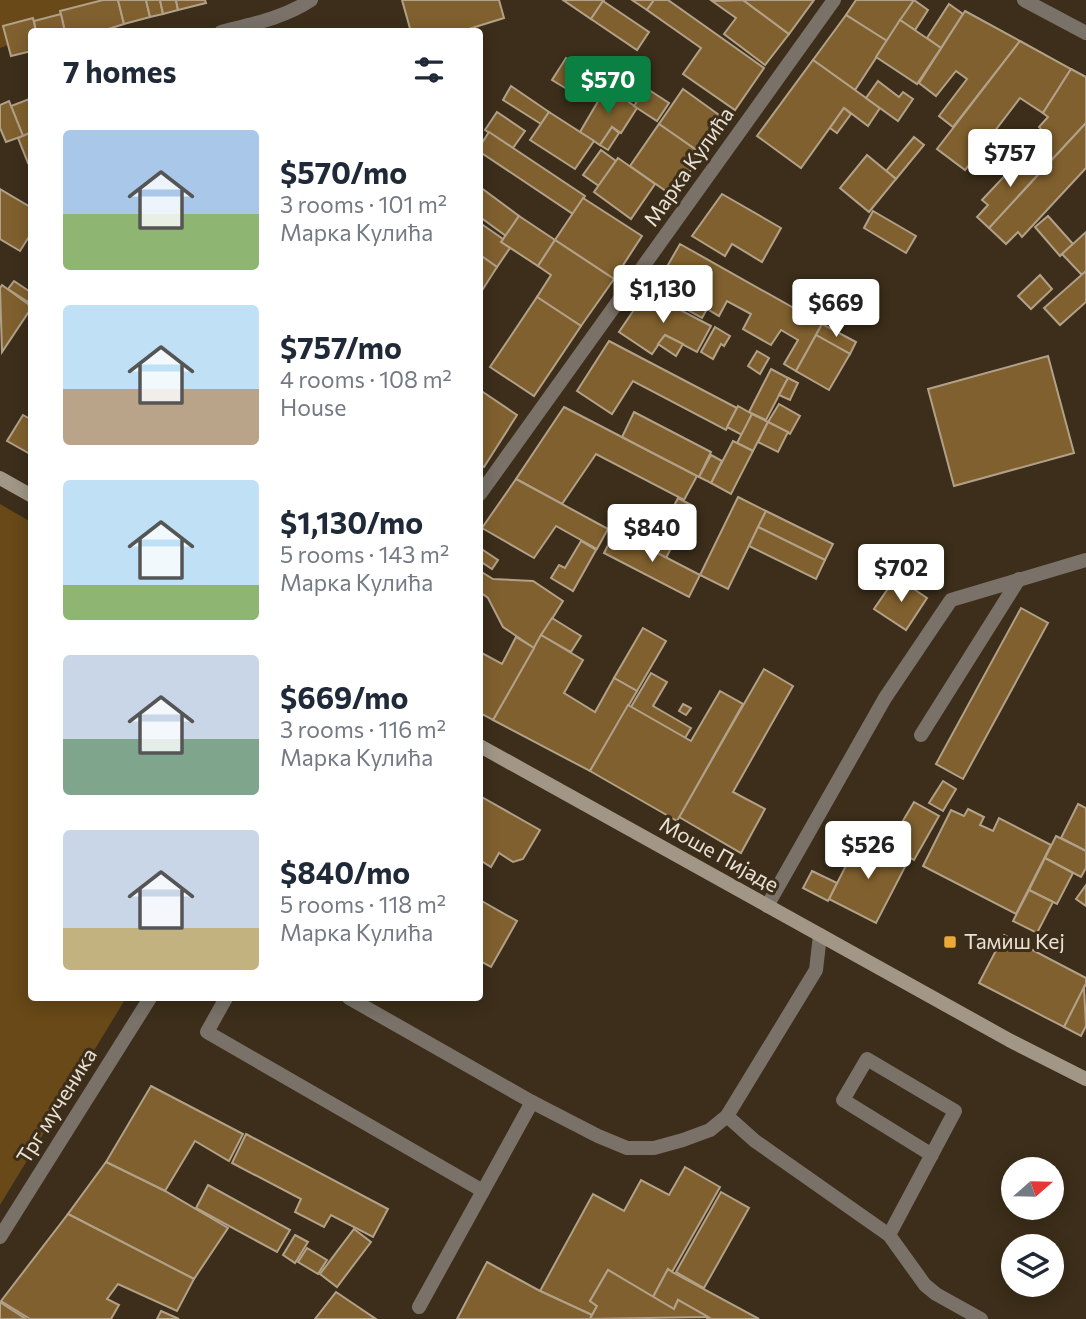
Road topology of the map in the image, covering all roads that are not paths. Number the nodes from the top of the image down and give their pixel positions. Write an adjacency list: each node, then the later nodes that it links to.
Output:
1 (310, 0): 4 (street)
2 (834, 0): 8 (street, Марка Кулића)
3 (1024, 0): 6 (street)
4 (276, 25): 5 (street)
5 (252, 28)
6 (1086, 33)
7 (0, 478): 9 (main road)
8 (483, 490)
9 (28, 494)
10 (1086, 560): 11 (street)
11 (1019, 579): 12 (street); 14 (street)
12 (921, 735)
13 (483, 748): 14 (main road, Моше Пијаде)
14 (767, 906): 15 (main road, Моше Пијаде)
15 (820, 935): 19 (main road, Моше Пијаде); 21 (street)
16 (148, 1001): 25 (street, Трг мученика)
17 (224, 1001): 23 (street)
18 (354, 1001): 20 (street)
19 (1086, 1079)
20 (532, 1102): 21 (street); 23 (street)
21 (727, 1116): 24 (street)
22 (932, 1155): 22 (street); 24 (street)
23 (483, 1191): 26 (street)
24 (889, 1235): 27 (street)
25 (0, 1237)
26 (419, 1307)
27 (954, 1312): 28 (street)
28 (981, 1319)

